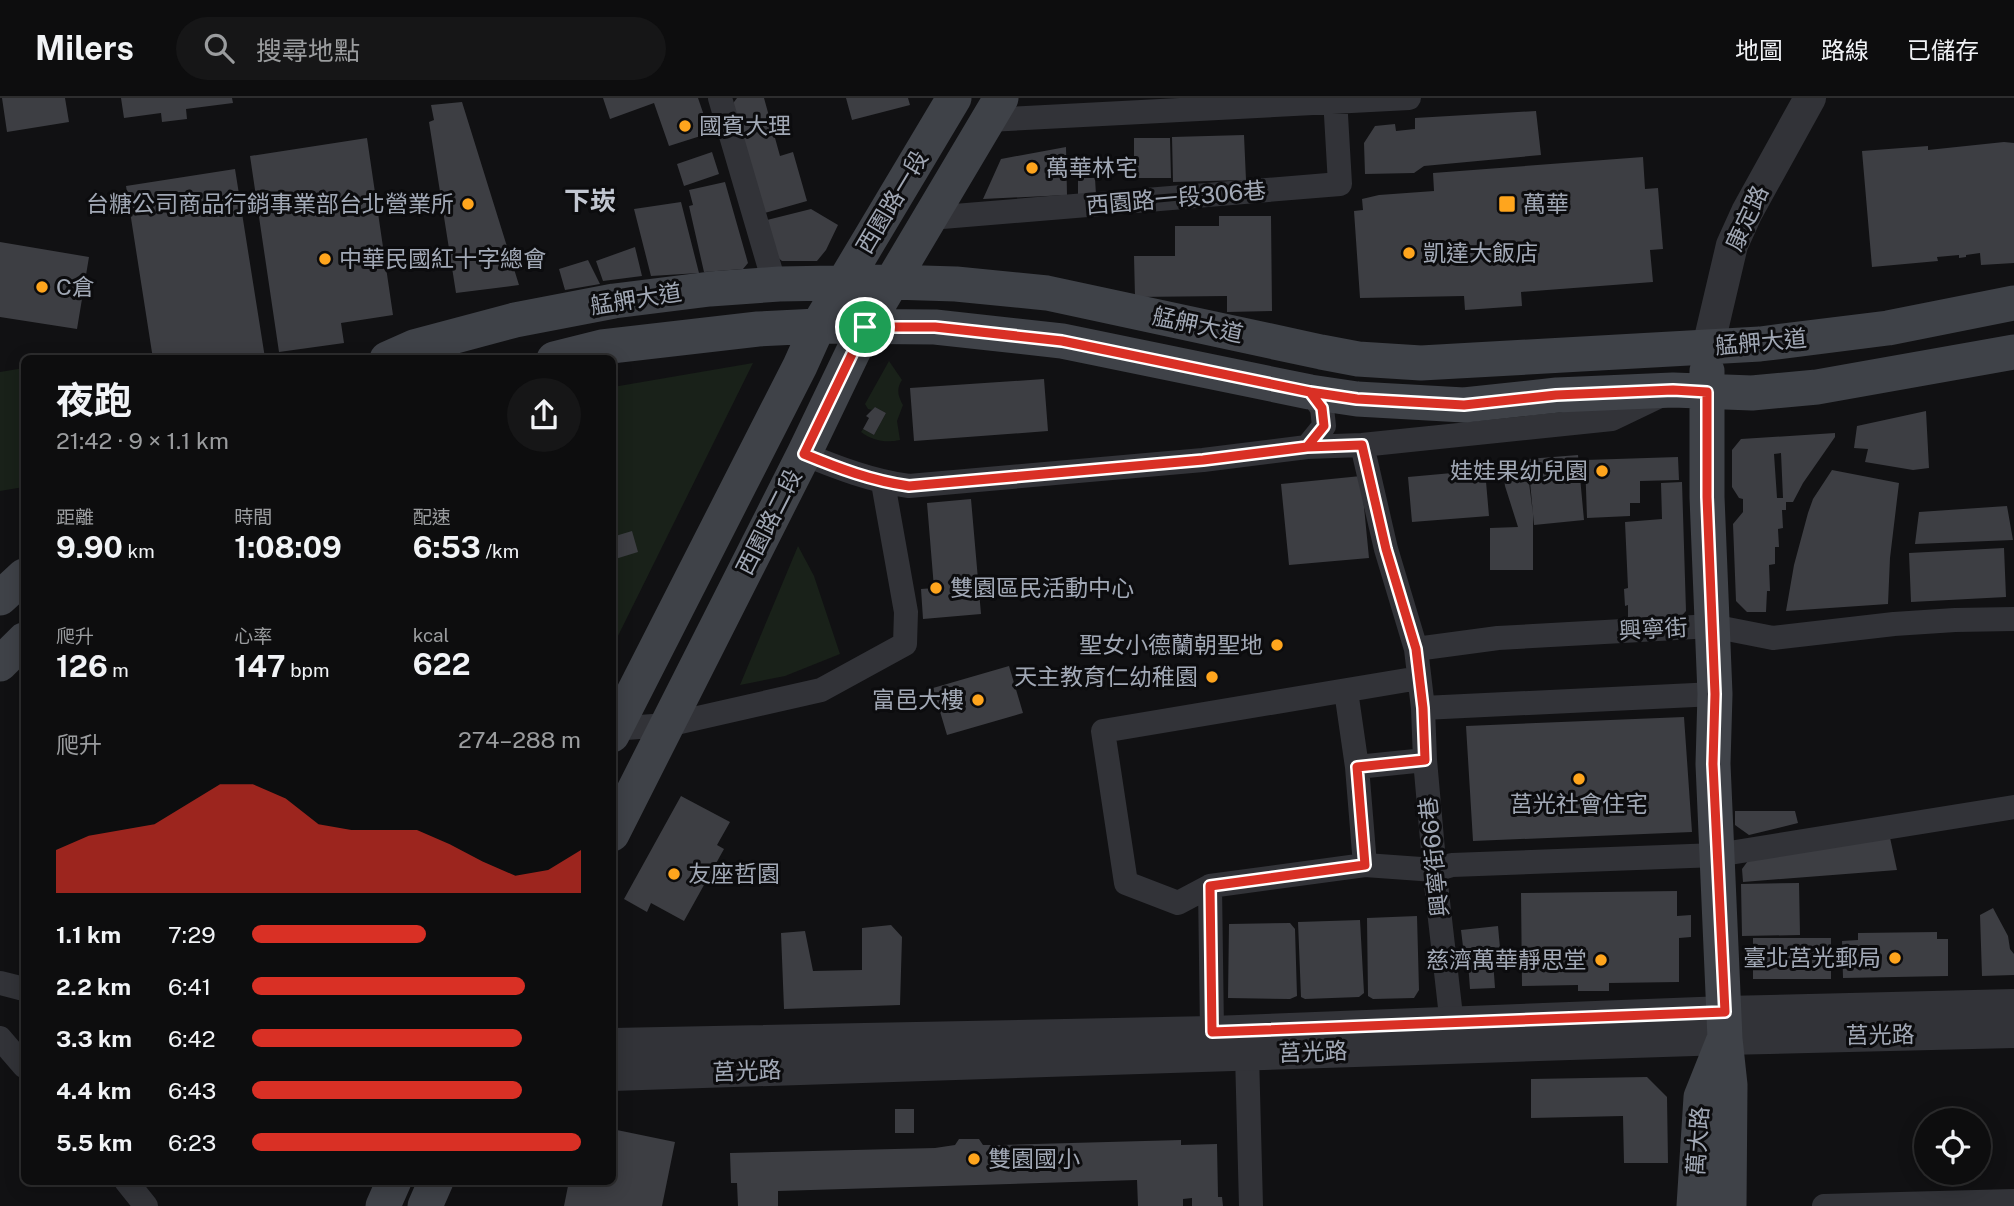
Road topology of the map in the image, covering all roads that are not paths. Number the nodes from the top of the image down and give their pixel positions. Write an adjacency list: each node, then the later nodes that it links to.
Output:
1 (719, 98): 9 (street)
2 (954, 98): 11 (main road, 西園路一段)
3 (1409, 98): 5 (street)
4 (1810, 98): 13 (street, 康定路)
5 (1335, 100): 6 (street); 7 (street, 西園路一段306巷)
6 (995, 109): 7 (main road, 西園路一段)
7 (930, 218): 8 (main road, 西園路一段)
8 (891, 282): 11 (main road, 艋舺大道); 12 (main road, 西園路二段); 13 (main road, 艋舺大道)
9 (779, 284): 11 (main road, 艋舺大道); 15 (main road, 艋舺大道)
10 (2014, 303): 13 (main road, 艋舺大道)
11 (830, 306): 12 (main road, 艋舺大道); 16 (main road, 艋舺大道); 36 (main road, 西園路二段)
12 (865, 327): 18 (main road, 艋舺大道); 22 (main road, 西園路二段)
13 (1708, 346): 19 (main road, 萬大路)
14 (2014, 352): 19 (main road, 艋舺大道)
15 (396, 355)
16 (569, 355)
17 (1673, 390): 18 (main road, 艋舺大道); 19 (main road, 艋舺大道); 20 (street, 艋舺大道)
18 (1310, 392): 21 (street)
19 (1707, 392): 27 (main road, 萬大路)
20 (1362, 445): 21 (street, 艋舺大道); 29 (street, 興寧街66巷)
21 (1307, 447): 23 (street, 艋舺大道)
22 (804, 454): 23 (street, 艋舺大道); 35 (main road, 西園路二段)
23 (883, 483): 35 (street, 西園路二段)
24 (21, 579): 25 (main road)
25 (0, 598)
26 (2014, 619): 27 (street, 興寧街)
27 (1712, 626): 29 (street, 興寧街); 33 (main road, 萬大路)
28 (21, 643): 30 (main road)
29 (1416, 649): 31 (street, 興寧街66巷)
30 (0, 664)
31 (1419, 678): 32 (street); 34 (street, 興寧街66巷)
32 (1346, 691): 39 (street); 45 (street)
33 (1715, 694): 34 (street); 42 (main road, 萬大路)
34 (1423, 708): 38 (street, 興寧街66巷)
35 (667, 725): 37 (street, 西園路二段); 41 (main road, 西園路二段)
36 (616, 726)
37 (616, 732)
38 (1425, 760): 39 (street); 44 (street, 興寧街66巷)
39 (1357, 767): 43 (street)
40 (2014, 807): 42 (street)
41 (616, 826)
42 (1717, 855): 44 (street); 50 (main road, 萬大路)
43 (1365, 865): 44 (street); 45 (street)
44 (1435, 870): 49 (street, 興寧街66巷)
45 (1210, 886): 51 (street)
46 (0, 983): 47 (street)
47 (21, 988)
48 (2014, 1005): 50 (street, 莒光路)
49 (1452, 1025): 50 (street, 莒光路); 51 (street, 莒光路)
50 (1725, 1025): 52 (street, 莒光路); 55 (street, 莒光路); 66 (main road, 萬大路); 67 (main road, 萬大路)
51 (1212, 1032): 54 (street, 莒光路)
52 (2014, 1032)
53 (0, 1038): 56 (street)
54 (616, 1044)
55 (1247, 1054): 57 (street, 莒光路); 65 (street)
56 (21, 1062)
57 (616, 1074)
58 (129, 1185): 62 (street)
59 (392, 1185): 63 (main road)
60 (434, 1185): 64 (main road)
61 (2014, 1201): 68 (street)
62 (146, 1206)
63 (383, 1206)
64 (425, 1206)
65 (1251, 1206)
66 (1694, 1206)
67 (1729, 1206)
68 (1824, 1206)

